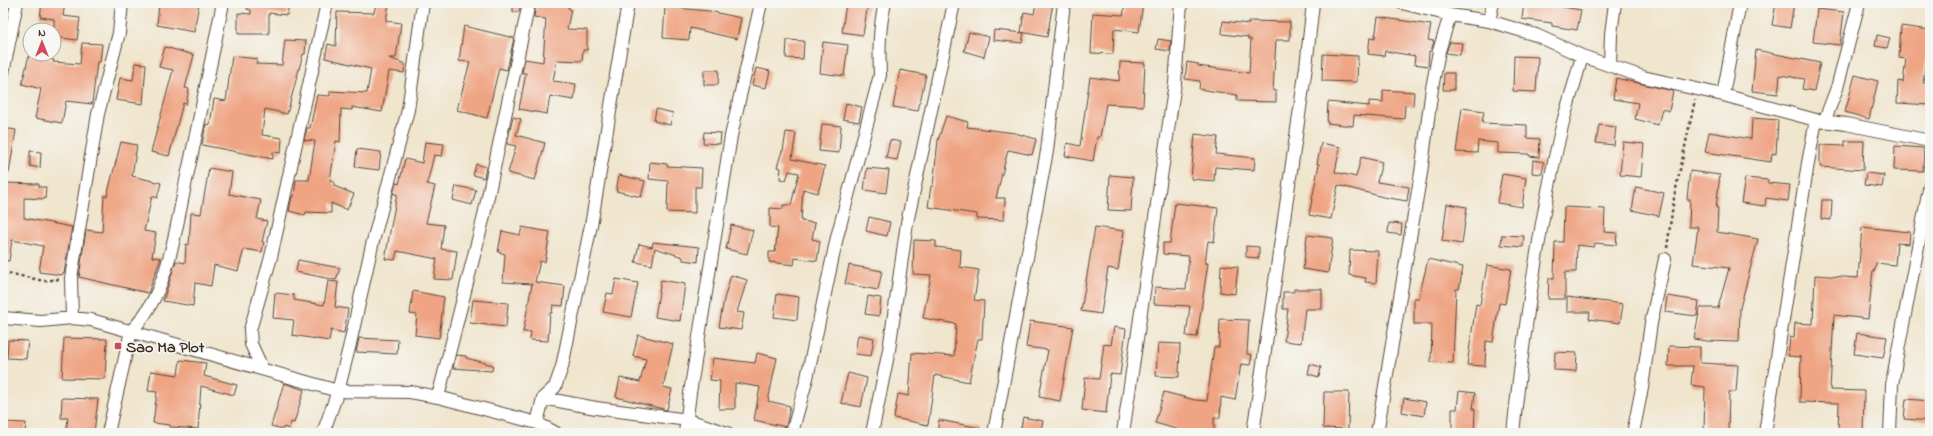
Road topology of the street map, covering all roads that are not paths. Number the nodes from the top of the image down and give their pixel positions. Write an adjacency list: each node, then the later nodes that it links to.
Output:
1 (17, 3): 23 (street)
2 (122, 3): 30 (street)
3 (223, 3): 31 (street)
4 (327, 3): 32 (street)
5 (423, 3): 33 (street)
6 (529, 3): 34 (street)
7 (628, 3): 35 (street)
8 (761, 3): 36 (street)
9 (885, 3): 43 (street)
10 (954, 3): 44 (street)
11 (1064, 3): 45 (street)
12 (1181, 3): 46 (street)
13 (1313, 3): 47 (street)
14 (1402, 3): 19 (street)
15 (1493, 3): 20 (street)
16 (1615, 3): 22 (street)
17 (1740, 3): 24 (street)
18 (1859, 3): 25 (street)
19 (1450, 16): 20 (street); 48 (street)
20 (1489, 21): 21 (street)
21 (1582, 56): 22 (street); 49 (street)
22 (1610, 66): 24 (street)
23 (3, 73)
24 (1723, 95): 25 (street)
25 (1820, 121): 26 (street); 51 (street)
26 (1930, 141)
27 (1930, 184): 52 (street)
28 (1665, 259): 50 (street)
29 (3, 318): 30 (street)
30 (72, 318): 31 (street)
31 (131, 331): 32 (street); 38 (street)
32 (262, 368): 33 (street)
33 (338, 391): 34 (street); 39 (street)
34 (438, 397): 37 (street)
35 (543, 398): 36 (street); 37 (street)
36 (688, 420): 41 (street); 42 (street)
37 (537, 423): 40 (street)
38 (108, 433)
39 (323, 433)
40 (556, 433)
41 (685, 433)
42 (727, 433)
43 (792, 433)
44 (872, 433)
45 (994, 433)
46 (1123, 433)
47 (1253, 433)
48 (1377, 433)
49 (1513, 433)
50 (1633, 433)
51 (1765, 433)
52 (1890, 433)

